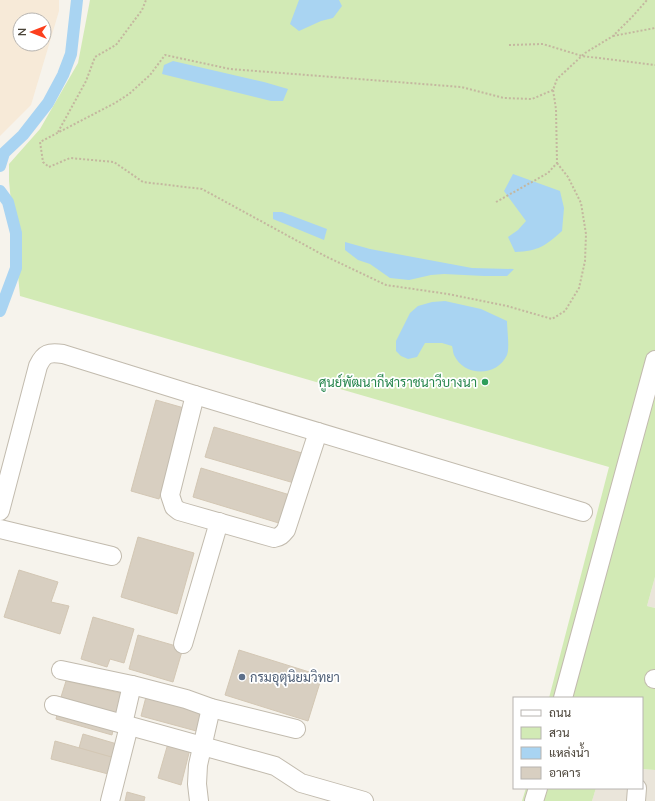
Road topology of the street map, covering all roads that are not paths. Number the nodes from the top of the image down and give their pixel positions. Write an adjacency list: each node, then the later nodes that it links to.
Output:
1 (655, 360): 12 (street)
2 (195, 395): 3 (street); 4 (street); 6 (street)
3 (318, 432): 5 (street); 6 (street)
4 (0, 511)
5 (583, 512)
6 (219, 522): 9 (street)
7 (0, 529): 8 (street)
8 (112, 556)
9 (183, 644)
10 (61, 670): 11 (street)
11 (132, 685): 14 (street); 15 (street)
12 (563, 697)
13 (54, 705): 15 (street)
14 (211, 708): 16 (street); 17 (street)
15 (126, 725): 17 (street); 20 (street)
16 (296, 729)
17 (203, 746): 21 (street); 22 (street)
18 (538, 789): 23 (street)
19 (638, 789): 24 (street)
20 (110, 801)
21 (199, 801)
22 (364, 801)
23 (534, 801)
24 (636, 801)

